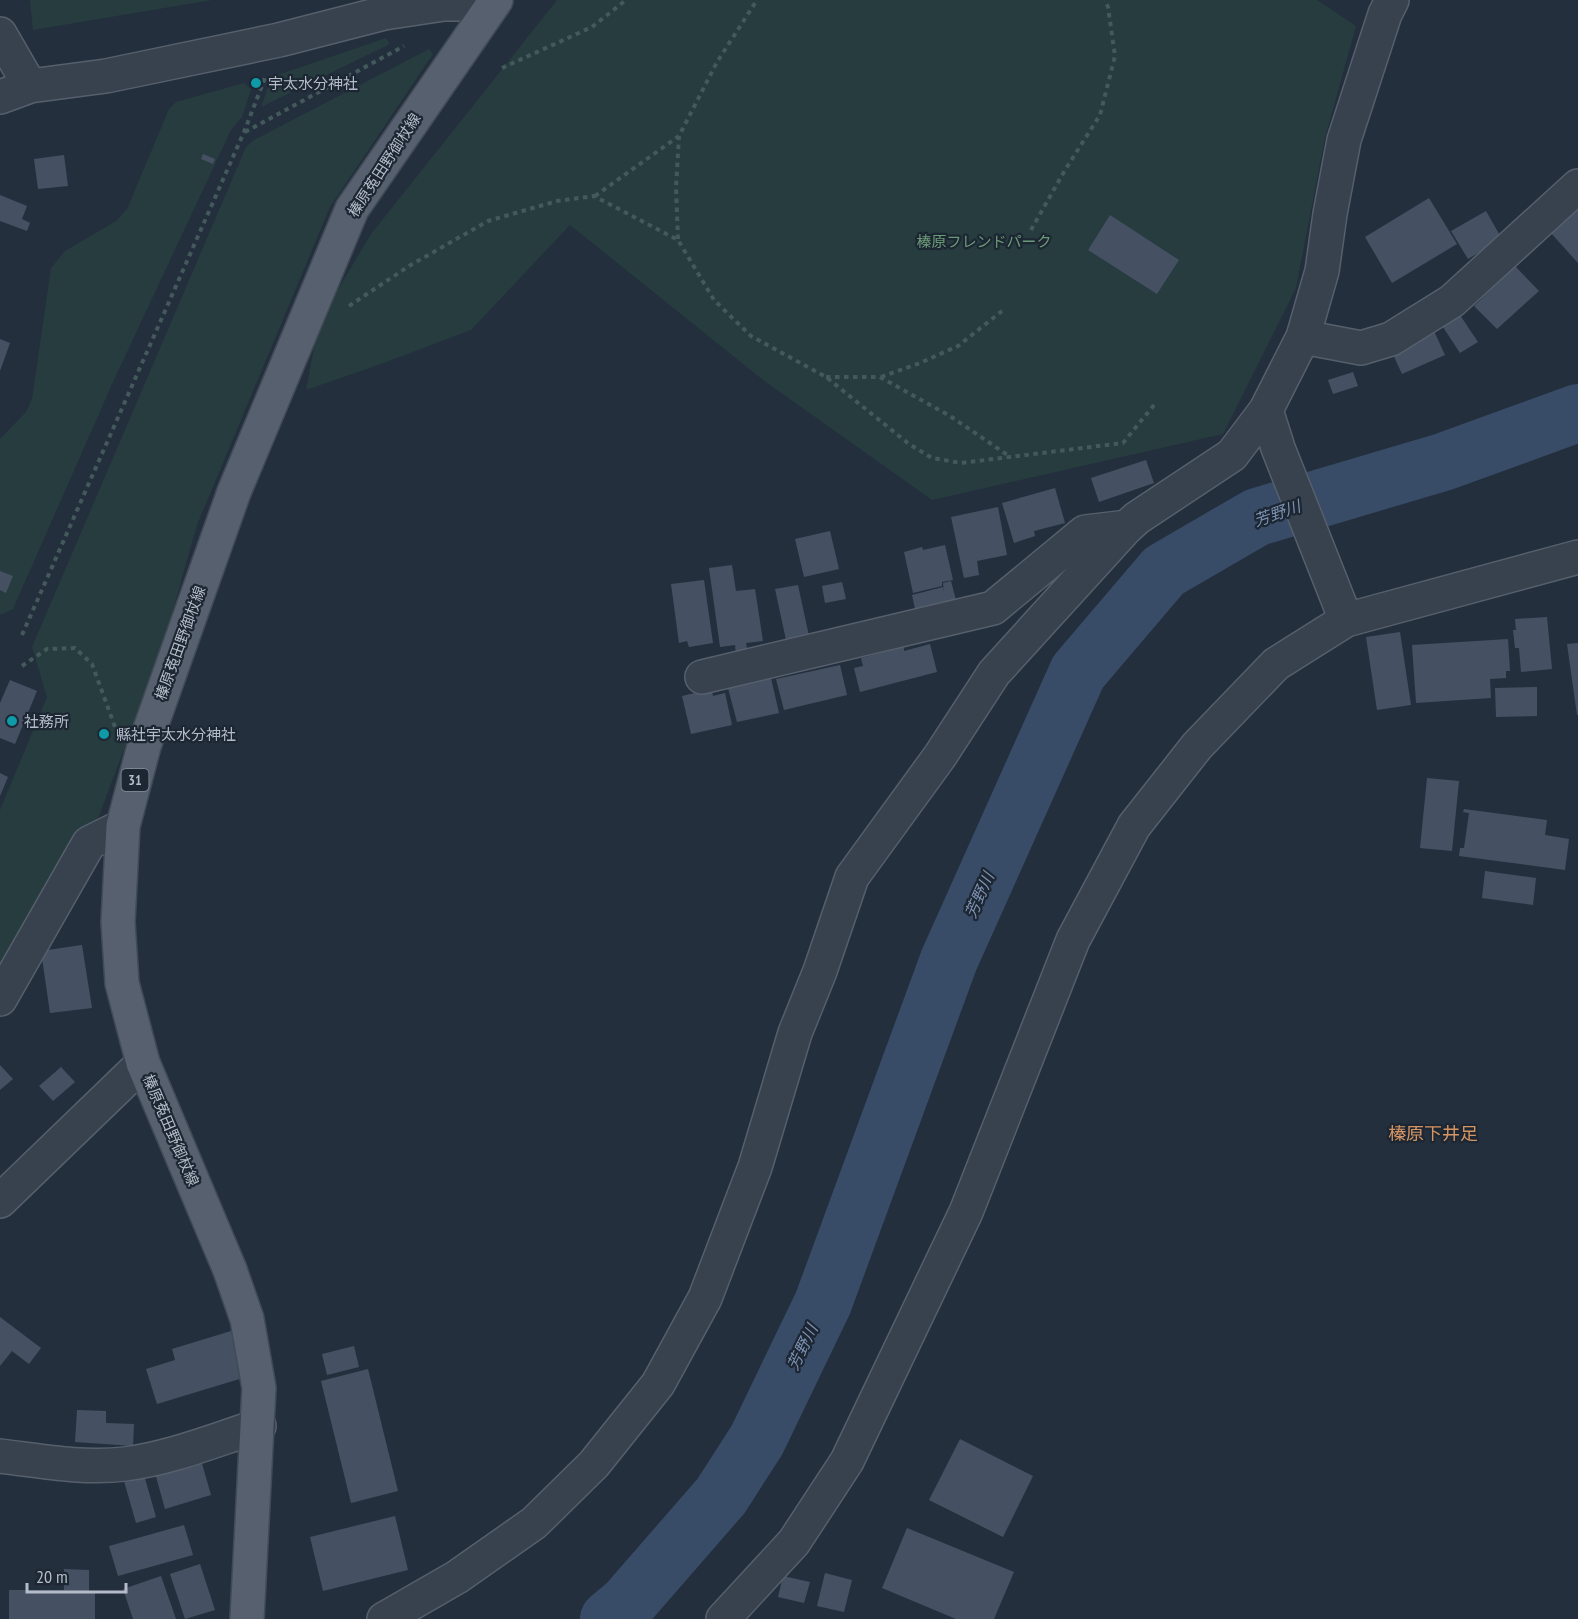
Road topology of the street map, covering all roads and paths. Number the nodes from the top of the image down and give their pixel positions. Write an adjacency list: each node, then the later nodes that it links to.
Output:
1 (626, 0): 9 (path)
2 (757, 0): 13 (path)
3 (1105, 0): 16 (path)
4 (494, 2): 7 (street); 32 (main road, 榛原菟田野御杖線 / 31)
5 (1380, 5): 20 (street)
6 (0, 34): 10 (street)
7 (279, 40): 10 (street); 12 (path)
8 (405, 45): 12 (path)
9 (502, 68)
10 (30, 86): 11 (street)
11 (0, 97)
12 (244, 132): 29 (path)
13 (679, 136): 15 (path); 17 (path)
14 (1578, 186): 20 (street)
15 (594, 196): 17 (path); 18 (path)
16 (1031, 230)
17 (678, 240): 21 (path)
18 (344, 309)
19 (1002, 311): 22 (path)
20 (1303, 337): 24 (street)
21 (826, 377): 22 (path); 25 (path)
22 (880, 377): 25 (path)
23 (1154, 405): 25 (path)
24 (1266, 410): 26 (street); 28 (street)
25 (1010, 457)
26 (1127, 527): 31 (street); 40 (street)
27 (1578, 557): 28 (street)
28 (1340, 607): 41 (street)
29 (22, 635)
30 (22, 666): 32 (path)
31 (702, 677)
32 (144, 746): 33 (main road, 榛原菟田野御杖線 / 31)
33 (123, 826): 34 (street); 35 (main road, 榛原菟田野御杖線 / 31)
34 (0, 999)
35 (143, 1064): 36 (street); 37 (main road, 榛原菟田野御杖線 / 31)
36 (0, 1201)
37 (259, 1426): 38 (street); 39 (main road, 榛原菟田野御杖線 / 31)
38 (0, 1456)
39 (247, 1619)
40 (384, 1619)
41 (723, 1619)

